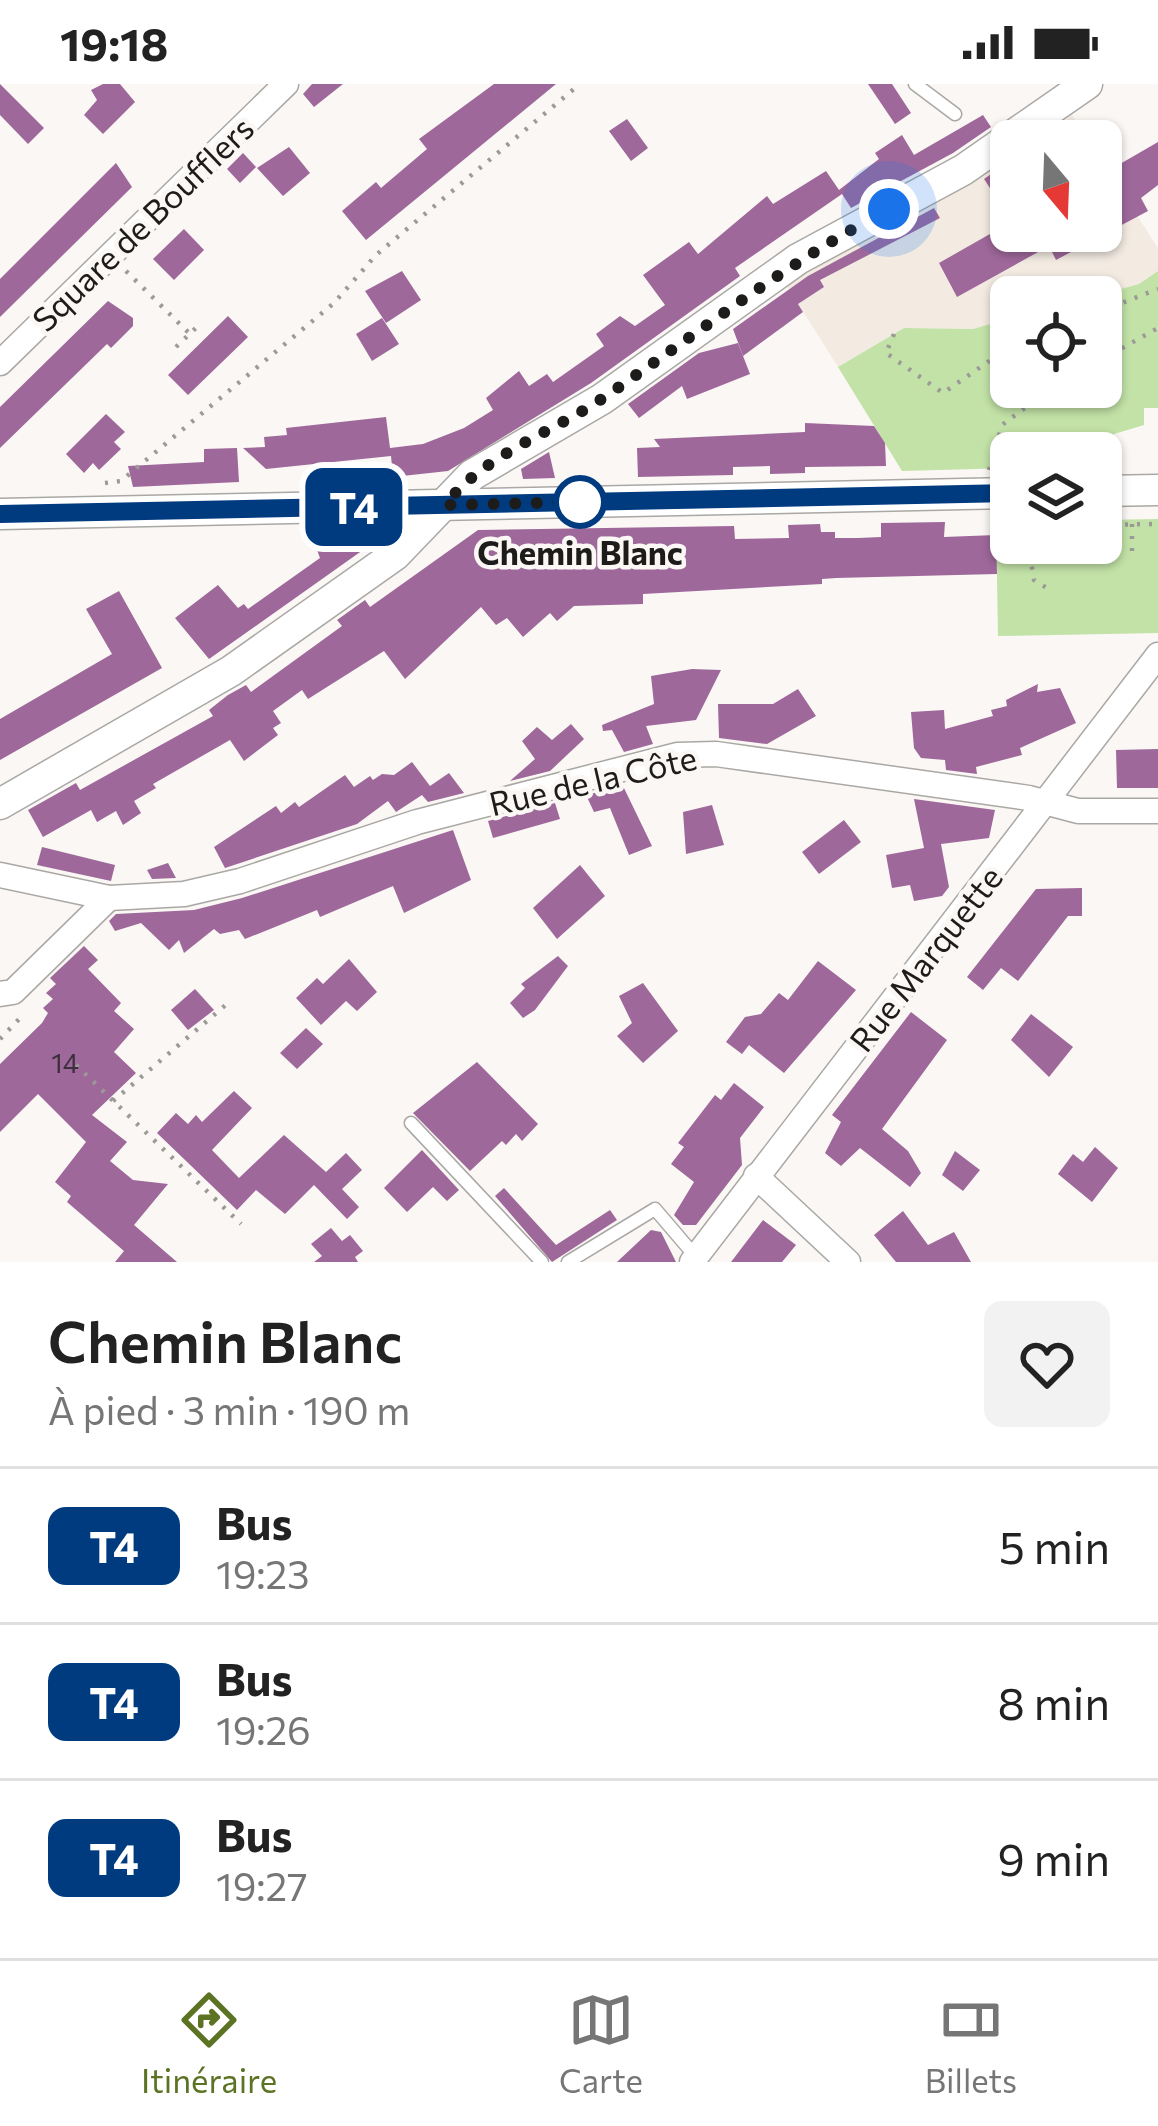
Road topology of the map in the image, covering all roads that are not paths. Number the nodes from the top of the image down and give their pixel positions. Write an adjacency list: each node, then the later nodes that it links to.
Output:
1 (286, 84): 5 (street, Square de Boufflers)
2 (915, 84): 4 (lane)
3 (1087, 84): 9 (street)
4 (955, 114)
5 (0, 363)
6 (1158, 490): 7 (street)
7 (1122, 491)
8 (990, 494): 9 (street)
9 (445, 505): 10 (street); 13 (street)
10 (0, 514)
11 (1158, 655): 12 (street, Rue Marquette)
12 (1049, 801): 14 (street, Rue de la Côte); 16 (street, Rue de la Côte); 19 (street, Rue Marquette)
13 (0, 804)
14 (1158, 811)
15 (0, 875): 16 (street, Rue de la Côte)
16 (109, 898): 17 (street)
17 (3, 994)
18 (411, 1123): 21 (lane)
19 (757, 1177): 20 (street, Rue Marquette); 23 (street)
20 (694, 1260): 22 (lane)
21 (542, 1262)
22 (568, 1262)
23 (848, 1262)

